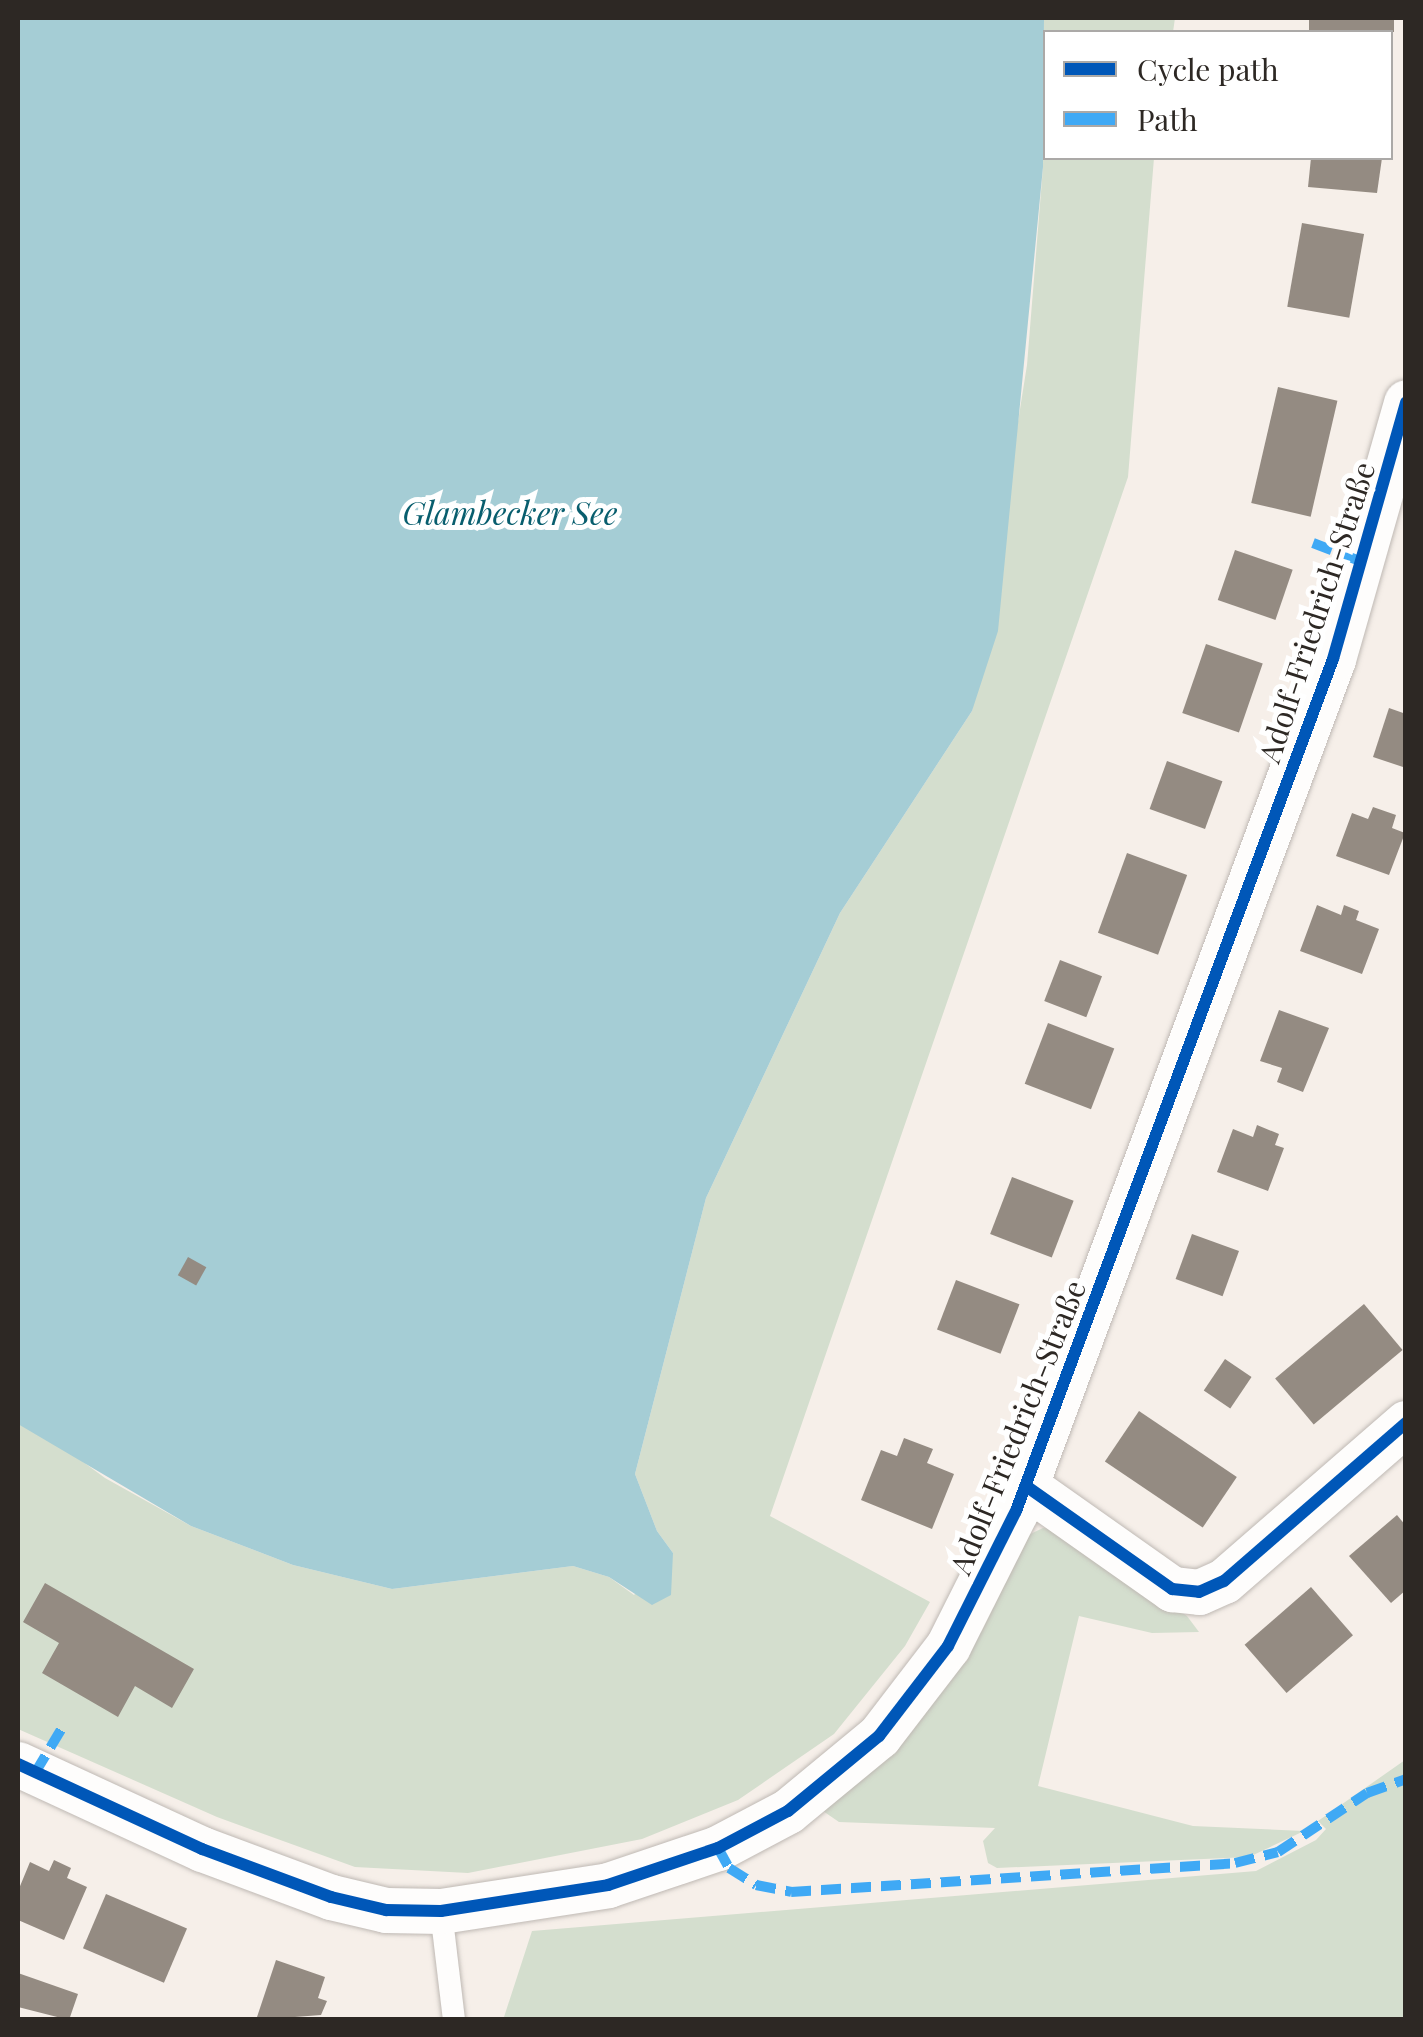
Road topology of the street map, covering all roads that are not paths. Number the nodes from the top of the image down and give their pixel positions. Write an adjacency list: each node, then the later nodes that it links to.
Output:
1 (1406, 402): 3 (street, Adolf-Friedrich-Straße)
2 (1406, 1424): 3 (street)
3 (1026, 1486): 5 (street, Adolf-Friedrich-Straße)
4 (18, 1764): 5 (street, Adolf-Friedrich-Straße)
5 (442, 1911): 6 (lane)
6 (454, 2020)

